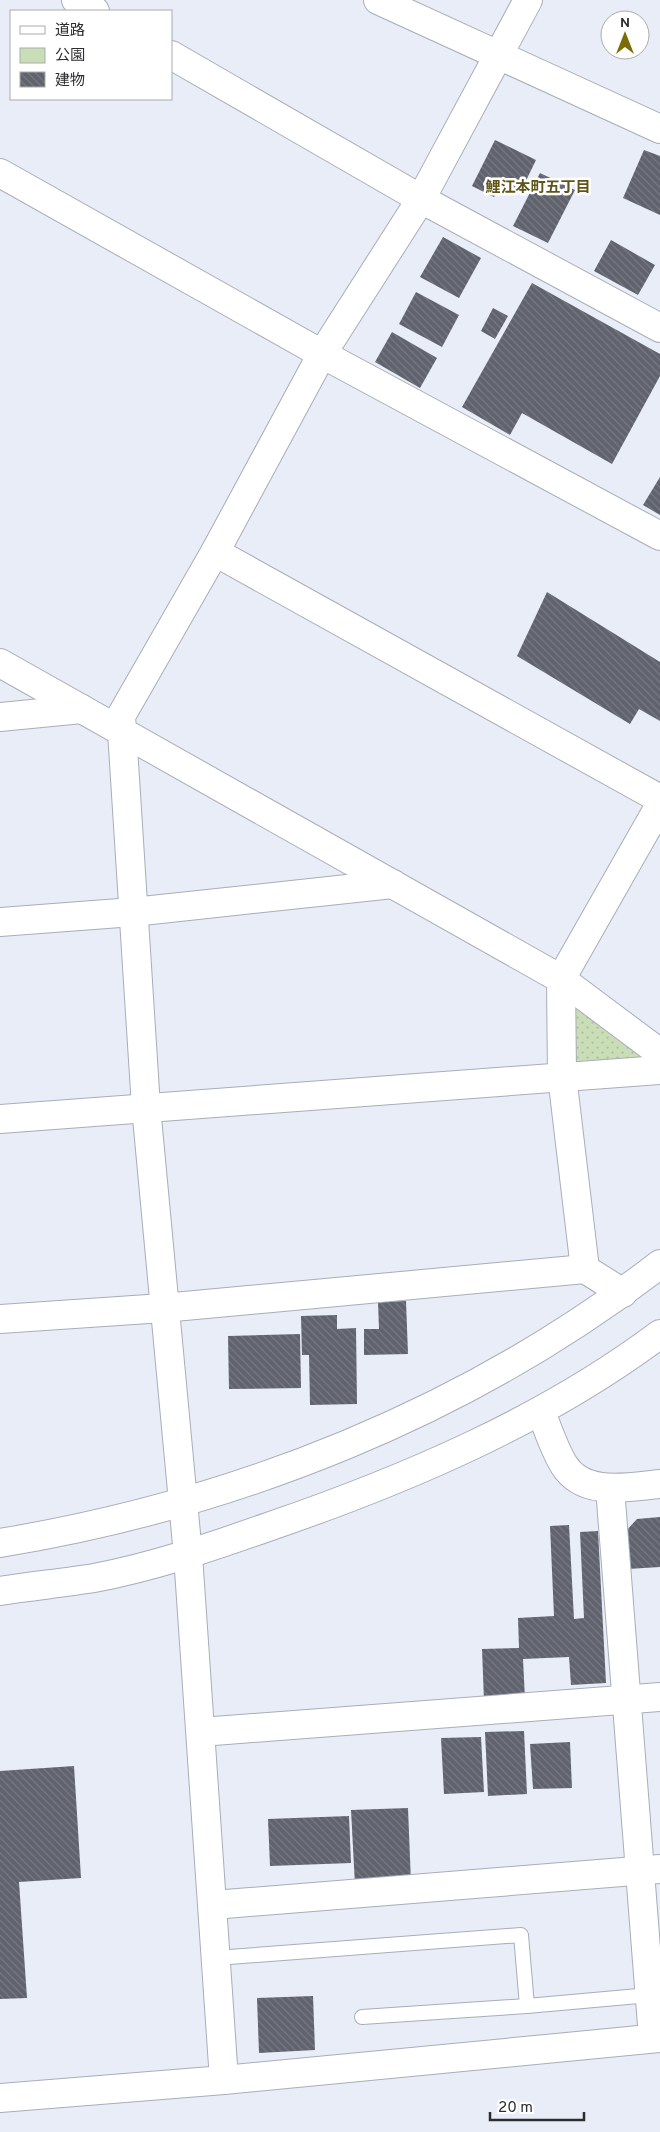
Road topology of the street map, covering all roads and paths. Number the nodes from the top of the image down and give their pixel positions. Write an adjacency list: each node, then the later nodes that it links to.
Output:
1 (76, 0): 4 (street)
2 (378, 0): 5 (street)
3 (528, 0): 5 (street)
4 (93, 10)
5 (499, 55): 7 (street); 9 (street)
6 (172, 56): 9 (street)
7 (660, 129)
8 (0, 173): 11 (street)
9 (421, 199): 10 (street); 11 (street)
10 (660, 328)
11 (322, 354): 12 (street); 13 (street)
12 (660, 536)
13 (215, 552): 17 (street); 18 (street)
14 (0, 663): 15 (street)
15 (82, 709): 16 (street); 17 (street)
16 (0, 717)
17 (122, 732): 20 (street); 21 (street)
18 (660, 799)
19 (660, 804): 23 (street)
20 (393, 884): 21 (street); 23 (street)
21 (133, 912): 22 (street); 27 (street)
22 (0, 922)
23 (561, 979): 24 (street); 26 (street)
24 (660, 1052)
25 (660, 1070): 26 (street)
26 (562, 1076): 27 (street); 30 (street)
27 (146, 1108): 28 (street); 32 (street)
28 (0, 1119)
29 (660, 1264): 31 (street)
30 (585, 1269): 31 (street); 32 (street)
31 (623, 1293): 38 (street)
32 (163, 1308): 33 (street); 38 (street)
33 (0, 1319)
34 (660, 1334): 35 (street)
35 (541, 1412): 37 (street); 40 (street)
36 (660, 1484): 37 (street)
37 (610, 1488): 43 (street)
38 (184, 1504): 39 (street); 40 (street)
39 (0, 1544)
40 (188, 1555): 41 (street); 44 (street)
41 (0, 1591)
42 (660, 1697): 43 (street)
43 (627, 1700): 44 (street); 45 (street)
44 (201, 1732): 46 (street)
45 (650, 1869): 46 (street); 48 (street)
46 (213, 1904): 47 (street)
47 (216, 1958): 49 (lane); 52 (street)
48 (650, 1995): 49 (lane); 51 (street)
49 (527, 2006): 50 (lane)
50 (362, 2017)
51 (656, 2038): 52 (street)
52 (224, 2080): 53 (street)
53 (0, 2098)

